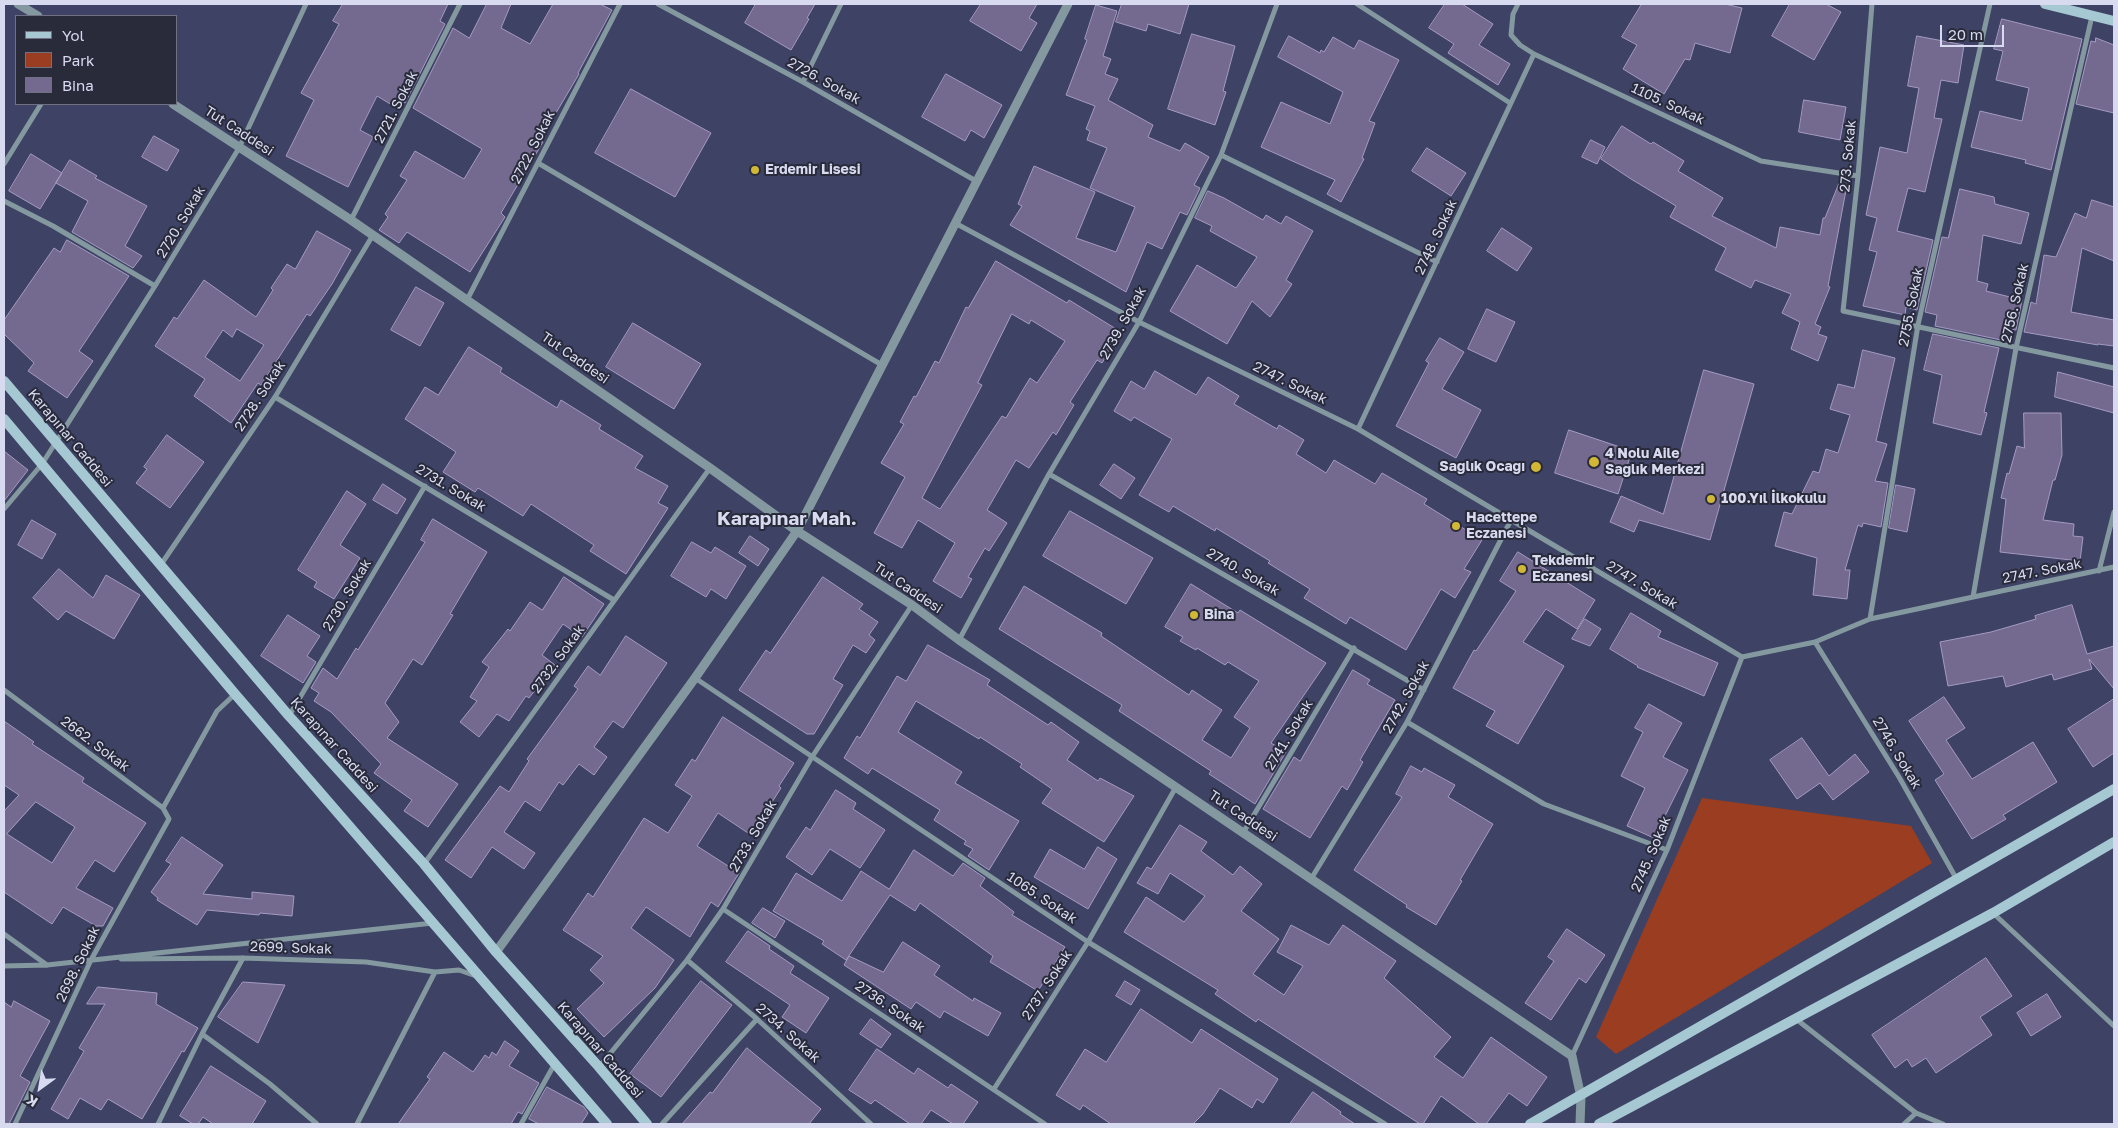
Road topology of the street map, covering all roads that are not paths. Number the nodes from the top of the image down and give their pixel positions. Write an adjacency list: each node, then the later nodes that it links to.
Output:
1 (18, 4): 14 (street)
2 (306, 4): 22 (street, 2720. Sokak)
3 (460, 4): 29 (street, 2721. Sokak)
4 (620, 4): 24 (street, 2722. Sokak)
5 (658, 4): 18 (street, 2726. Sokak)
6 (841, 4): 18 (street)
7 (1068, 4): 27 (street)
8 (1277, 4): 23 (street, 2739. Sokak)
9 (1357, 4): 19 (street)
10 (1518, 4): 17 (street, 1105. Sokak)
11 (1872, 4): 26 (street, 273. Sokak)
12 (1990, 4): 36 (street, 2755. Sokak)
13 (2045, 4): 15 (main road)
14 (36, 15)
15 (2092, 16): 16 (main road); 37 (street, 2756. Sokak)
16 (2114, 21)
17 (1534, 54): 19 (street, 2748. Sokak); 26 (street, 1105. Sokak)
18 (803, 82): 27 (street, 2726. Sokak)
19 (1510, 103): 32 (street, 2748. Sokak)
20 (40, 105): 25 (street)
21 (174, 105): 22 (street, Tut Caddesi)
22 (239, 148): 29 (street, Tut Caddesi); 33 (street, 2720. Sokak)
23 (1221, 155): 32 (street); 35 (street, 2739. Sokak)
24 (538, 163): 34 (street, 2722. Sokak); 38 (street)
25 (4, 164)
26 (1858, 176): 36 (street, 273. Sokak)
27 (976, 181): 30 (street)
28 (4, 201): 33 (street)
29 (352, 220): 31 (street, Tut Caddesi)
30 (955, 223): 35 (street, 2747. Sokak); 38 (street)
31 (373, 235): 34 (street, Tut Caddesi); 41 (street, 2728. Sokak)
32 (1437, 262): 43 (street, 2748. Sokak)
33 (155, 286): 44 (street, 2720. Sokak)
34 (467, 300): 46 (street, Tut Caddesi)
35 (1139, 322): 43 (street, 2747. Sokak); 47 (street, 2739. Sokak)
36 (1918, 326): 37 (street); 59 (street, 2755. Sokak)
37 (2016, 348): 39 (street); 56 (street, 2756. Sokak)
38 (882, 365): 52 (street)
39 (2114, 368)
40 (4, 381): 44 (main road, Karapınar Caddesi)
41 (275, 397): 48 (street, 2731. Sokak); 53 (street, 2728. Sokak)
42 (4, 419): 45 (main road)
43 (1358, 429): 51 (street, 2747. Sokak)
44 (56, 442): 45 (street, 2720. Sokak); 53 (main road, Karapınar Caddesi)
45 (42, 464): 49 (street, 2720. Sokak); 67 (main road)
46 (710, 468): 52 (street, Tut Caddesi); 57 (street, 2732. Sokak)
47 (1050, 474): 60 (street, 2739. Sokak); 62 (street, 2740. Sokak)
48 (425, 486): 57 (street, 2731. Sokak); 68 (street, 2730. Sokak)
49 (4, 509)
50 (2114, 512): 55 (street)
51 (1512, 520): 63 (street, 2747. Sokak); 66 (street, 2742. Sokak)
52 (796, 531): 58 (street, Tut Caddesi); 64 (street)
53 (160, 566): 68 (main road, Karapınar Caddesi)
54 (2114, 567): 55 (street, 2747. Sokak)
55 (2099, 571): 56 (street, 2747. Sokak)
56 (1973, 597): 59 (street, 2747. Sokak)
57 (614, 600): 78 (street, 2732. Sokak)
58 (912, 606): 60 (street, Tut Caddesi); 70 (street, 2733. Sokak)
59 (1870, 618): 61 (street, 2747. Sokak)
60 (959, 640): 71 (street, Tut Caddesi)
61 (1815, 642): 63 (street, 2747. Sokak); 79 (street, 2746. Sokak)
62 (1354, 648): 66 (street, 2740. Sokak); 75 (street, 2741. Sokak)
63 (1742, 657): 77 (street, 2745. Sokak)
64 (695, 678): 70 (street, 1065. Sokak); 86 (street)
65 (4, 690): 73 (street, 2662. Sokak)
66 (1424, 690): 69 (street, 2742. Sokak)
67 (235, 694): 73 (street); 83 (main road)
68 (288, 716): 78 (main road, Karapınar Caddesi)
69 (1407, 722): 77 (street); 80 (street, 2742. Sokak)
70 (812, 757): 81 (street, 2733. Sokak); 85 (street, 1065. Sokak)
71 (1176, 787): 75 (street, Tut Caddesi); 85 (street, 2737. Sokak)
72 (2114, 789): 79 (main road)
73 (163, 808): 74 (street, 2662. Sokak)
74 (169, 819): 88 (street, 2698. Sokak)
75 (1243, 833): 80 (street, Tut Caddesi)
76 (2114, 842): 82 (main road)
77 (1667, 850): 98 (street, 2745. Sokak)
78 (424, 864): 86 (main road, Karapınar Caddesi)
79 (1956, 878): 102 (main road)
80 (1311, 880): 98 (street, Tut Caddesi)
81 (722, 909): 89 (street, 2733. Sokak); 101 (street, 2736. Sokak)
82 (1994, 913): 95 (main road); 96 (street)
83 (433, 923): 88 (street); 93 (main road)
84 (4, 934): 90 (street)
85 (1088, 942): 101 (street, 2737. Sokak); 114 (street, 1065. Sokak)
86 (496, 952): 100 (main road, Karapınar Caddesi)
87 (243, 958): 88 (street); 92 (street, 2699. Sokak); 97 (street, 2699. Sokak)
88 (91, 960): 90 (street); 104 (street, 2698. Sokak)
89 (687, 960): 94 (street, 2734. Sokak); 100 (street, 2733. Sokak)
90 (47, 965): 91 (street)
91 (4, 966)
92 (435, 972): 93 (street, 2699. Sokak); 107 (street)
93 (479, 977): 99 (main road)
94 (757, 1019): 111 (street); 112 (street, 2734. Sokak)
95 (1796, 1019): 103 (street); 117 (main road)
96 (2114, 1026)
97 (202, 1034): 105 (street, 2699. Sokak); 106 (street)
98 (1572, 1056): 102 (street)
99 (554, 1065): 108 (street); 109 (main road)
100 (599, 1068): 110 (main road, Karapınar Caddesi)
101 (994, 1089): 113 (street, 2736. Sokak)
102 (1580, 1097): 115 (main road); 116 (street)
103 (1916, 1113): 118 (street); 119 (street)
104 (15, 1124)
105 (158, 1124)
106 (317, 1124)
107 (357, 1124)
108 (521, 1124)
109 (607, 1124)
110 (646, 1124)
111 (662, 1124)
112 (871, 1124)
113 (1045, 1124)
114 (1385, 1124)
115 (1530, 1124)
116 (1580, 1124)
117 (1599, 1124)
118 (1904, 1124)
119 (1943, 1124)

